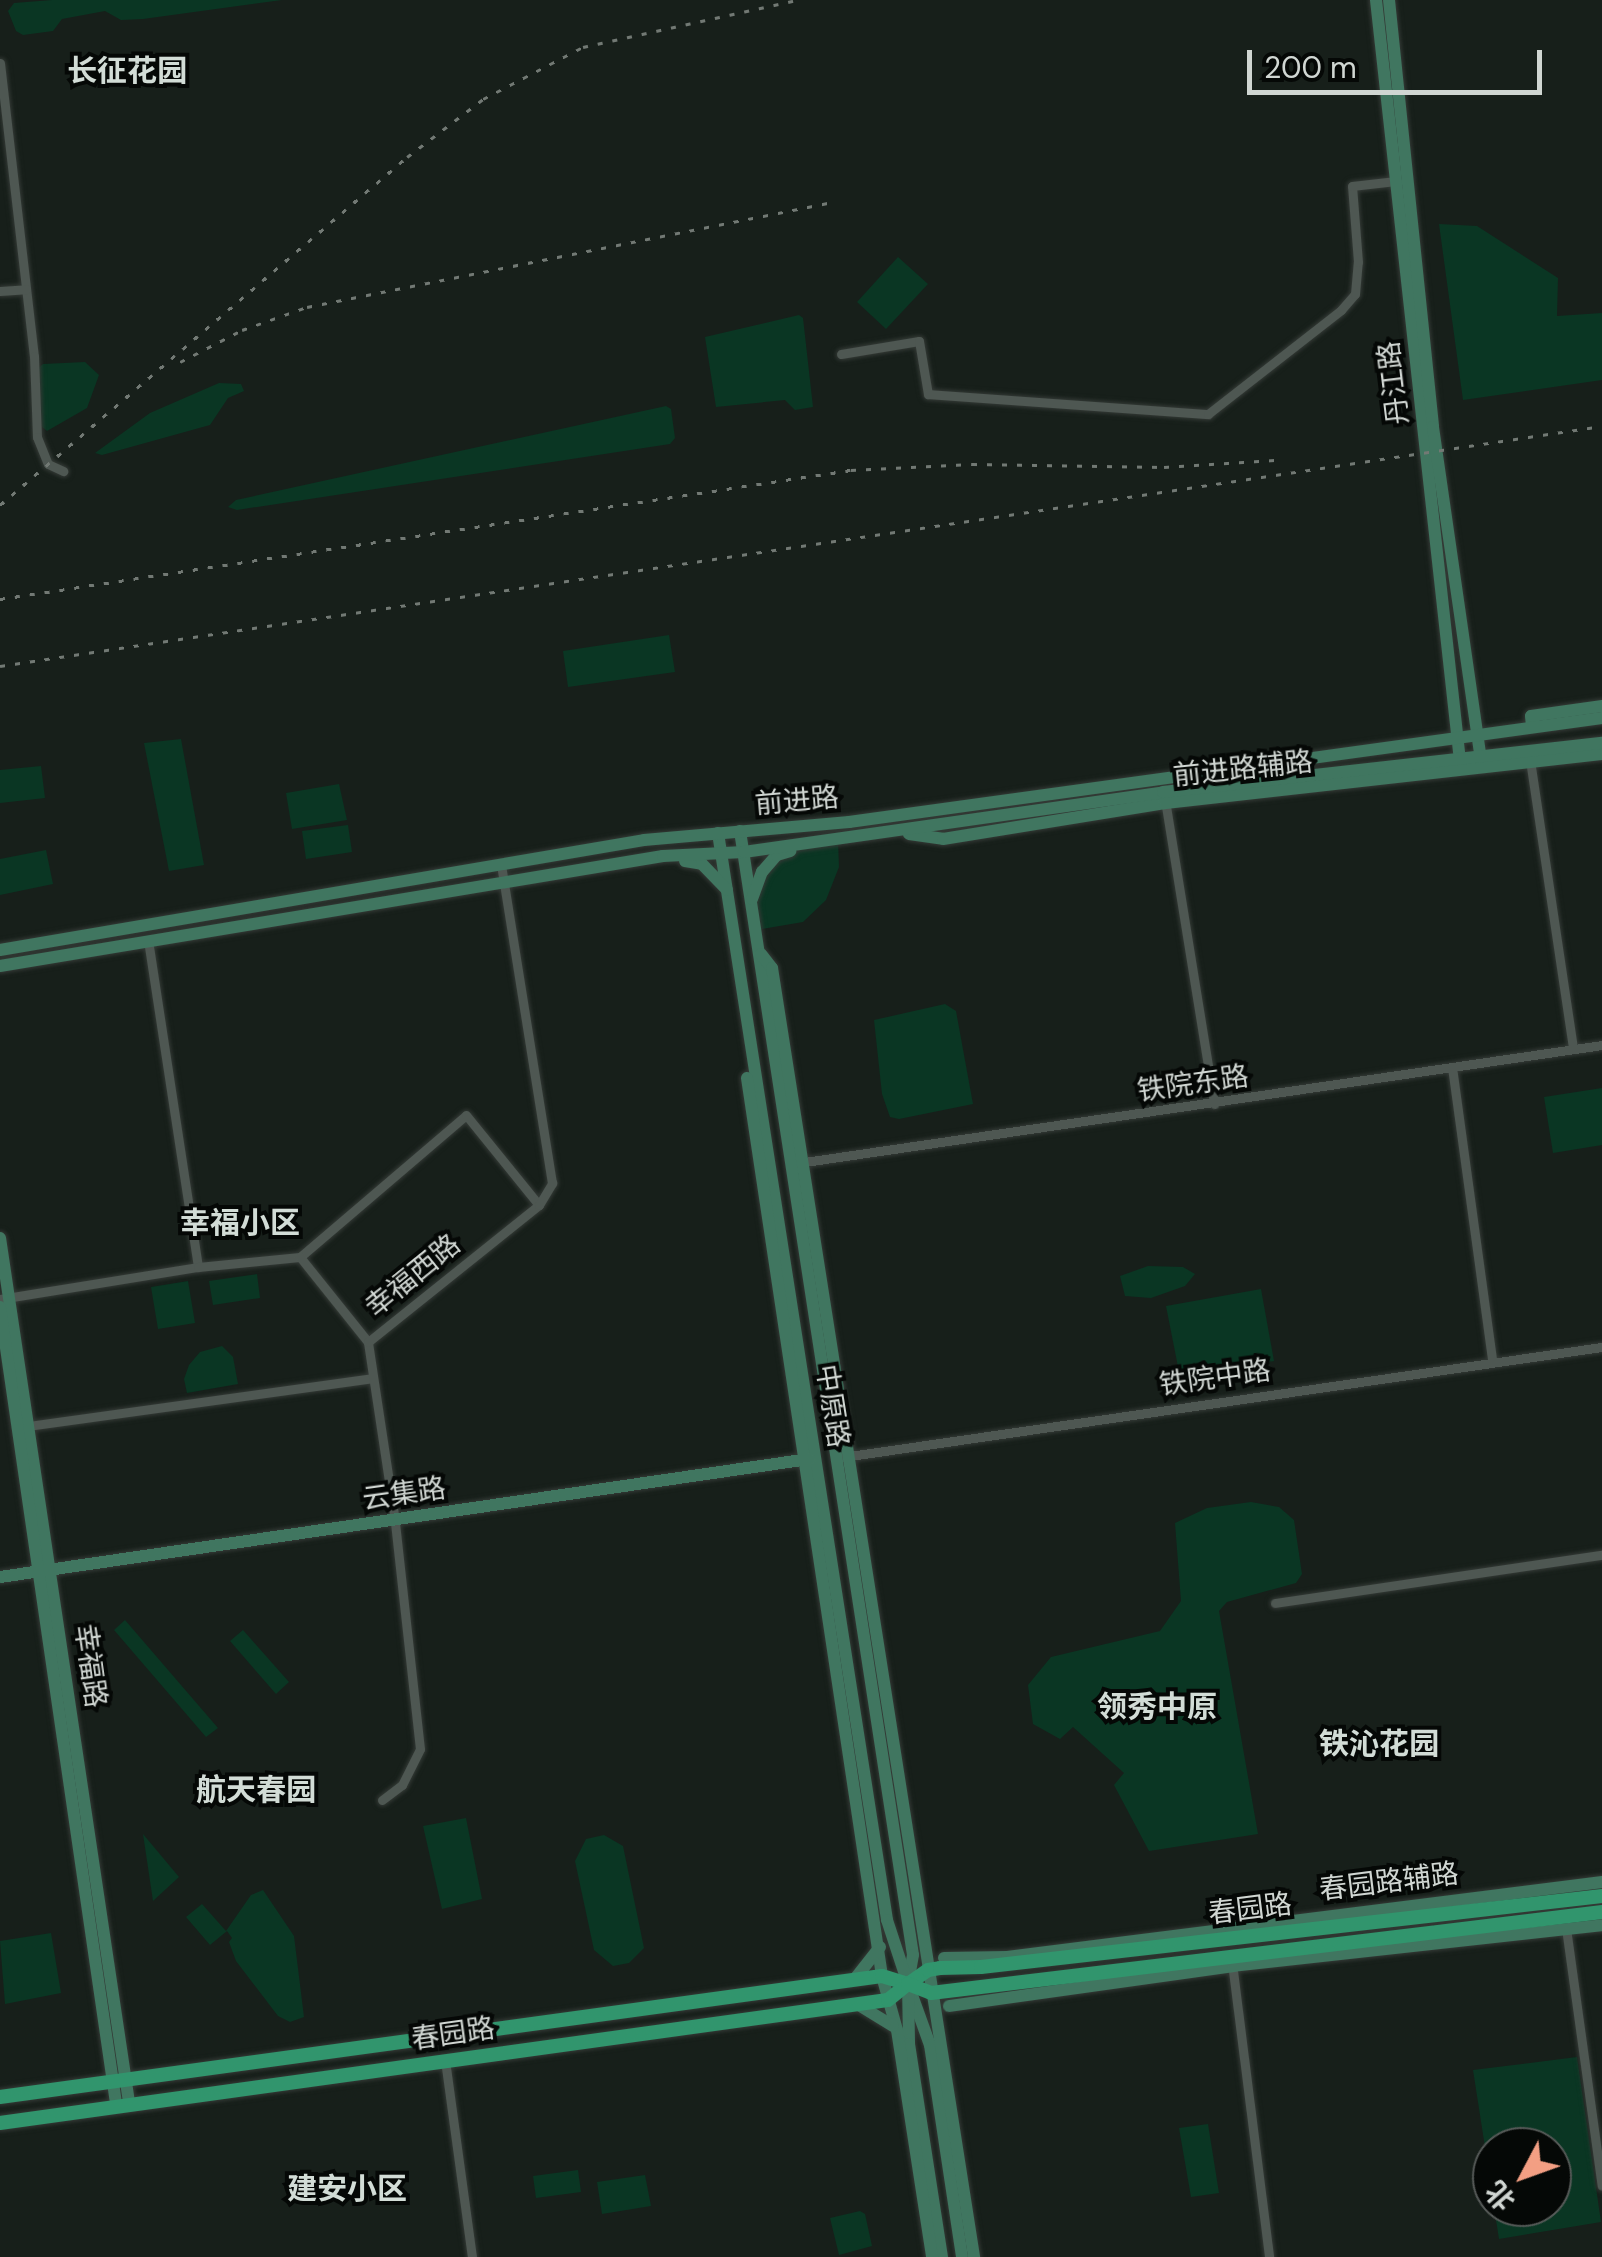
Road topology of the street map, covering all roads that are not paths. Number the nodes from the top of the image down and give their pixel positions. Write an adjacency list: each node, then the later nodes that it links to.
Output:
1 (1376, 0): 4 (main road, 丹江路)
2 (1388, 0): 12 (main road, 丹江路)
3 (0, 64): 5 (street)
4 (1396, 180): 7 (street); 13 (main road, 丹江路)
5 (26, 289): 6 (street); 8 (street)
6 (0, 291)
7 (841, 354)
8 (63, 471)
9 (1602, 706): 11 (main road)
10 (1602, 718): 11 (main road, 前进路)
11 (1532, 726): 12 (main road, 前进路)
12 (1475, 734): 13 (main road, 前进路); 17 (main road, 丹江路)
13 (1457, 736): 18 (main road, 丹江路); 20 (main road, 前进路)
14 (1602, 744): 16 (main road, 前进路)
15 (1602, 754): 16 (main road, 前进路辅路)
16 (1530, 757): 17 (main road, 前进路); 19 (main road, 前进路辅路); 34 (street)
17 (1480, 759): 18 (main road, 前进路)
18 (1460, 761): 19 (main road, 前进路)
19 (1164, 798): 22 (main road, 前进路); 36 (street)
20 (740, 831): 21 (main road, 前进路); 23 (main road, 中原路)
21 (718, 833): 24 (main road, 中原路); 26 (main road, 前进路)
22 (820, 842): 23 (main road, 前进路); 29 (main road)
23 (744, 852): 24 (main road, 前进路); 29 (main road, 中原路)
24 (721, 854): 25 (main road, 前进路); 28 (main road, 中原路)
25 (663, 856): 27 (main road, 前进路); 28 (main road)
26 (500, 863): 27 (street); 31 (main road, 前进路)
27 (503, 882): 30 (main road, 前进路); 38 (street)
28 (727, 890): 49 (main road, 中原路)
29 (752, 902): 37 (main road, 中原路)
30 (148, 940): 32 (main road, 前进路); 41 (street)
31 (0, 950)
32 (0, 966)
33 (1602, 1044): 34 (street, 铁院东路)
34 (1573, 1049): 35 (street, 铁院东路)
35 (1452, 1067): 36 (street, 铁院东路); 45 (street)
36 (1214, 1104): 37 (street, 铁院东路)
37 (796, 1163): 48 (main road, 中原路)
38 (539, 1205): 40 (street); 43 (street, 幸福西路)
39 (0, 1238): 42 (main road, 幸福路)
40 (300, 1257): 41 (street); 43 (street)
41 (198, 1267): 42 (street)
42 (3, 1301): 47 (main road, 幸福路); 52 (main road, 幸福路)
43 (368, 1342): 46 (street, 幸福西路)
44 (1602, 1347): 45 (street, 铁院中路)
45 (1492, 1360): 48 (street, 铁院中路)
46 (373, 1378): 47 (street); 50 (street, 幸福西路)
47 (28, 1426): 52 (main road, 幸福路)
48 (842, 1457): 61 (main road, 中原路); 63 (main road)
49 (809, 1459): 50 (main road, 云集路); 59 (main road, 中原路); 64 (main road)
50 (395, 1522): 52 (main road, 云集路); 55 (street, 幸福西路)
51 (1602, 1556): 54 (street)
52 (44, 1570): 53 (main road, 云集路); 82 (main road, 幸福路)
53 (0, 1577)
54 (1275, 1603)
55 (382, 1800)
56 (1602, 1882): 65 (main road, 春园路辅路)
57 (1602, 1896): 67 (main road, 春园路)
58 (1602, 1912): 60 (main road, 春园路)
59 (887, 1920): 64 (main road); 71 (main road, 中原路)
60 (1566, 1921): 62 (main road); 66 (main road, 春园路); 86 (street)
61 (908, 1923): 63 (main road); 71 (main road, 中原路)
62 (1602, 1925)
63 (922, 1942): 65 (main road); 68 (main road)
64 (879, 1950): 69 (main road); 70 (main road)
65 (944, 1958): 67 (main road)
66 (1232, 1961): 72 (main road, 春园路); 76 (main road); 92 (street)
67 (981, 1967): 68 (main road, 春园路)
68 (928, 1970): 71 (main road); 73 (main road)
69 (882, 1976): 70 (main road, 春园路); 71 (main road, 春园路); 74 (main road)
70 (854, 1980): 82 (main road, 春园路)
71 (908, 1984): 73 (main road, 春园路); 74 (main road); 79 (main road, 中原路); 80 (main road, 中原路)
72 (967, 1988): 73 (main road, 春园路); 76 (main road)
73 (931, 1993): 77 (main road)
74 (888, 2000): 75 (main road, 春园路); 78 (main road)
75 (857, 2004): 78 (main road); 81 (main road, 春园路)
76 (949, 2006): 77 (main road)
77 (938, 2024): 80 (main road); 91 (main road)
78 (897, 2030): 79 (main road); 88 (main road)
79 (909, 2044): 89 (main road, 中原路)
80 (930, 2045): 90 (main road, 中原路)
81 (445, 2060): 84 (main road, 春园路); 87 (street)
82 (119, 2078): 83 (main road, 春园路); 84 (main road, 幸福路)
83 (0, 2097)
84 (122, 2103): 85 (main road, 春园路)
85 (0, 2122)
86 (1602, 2186)
87 (472, 2257)
88 (932, 2257)
89 (942, 2257)
90 (962, 2257)
91 (974, 2257)
92 (1269, 2257)

